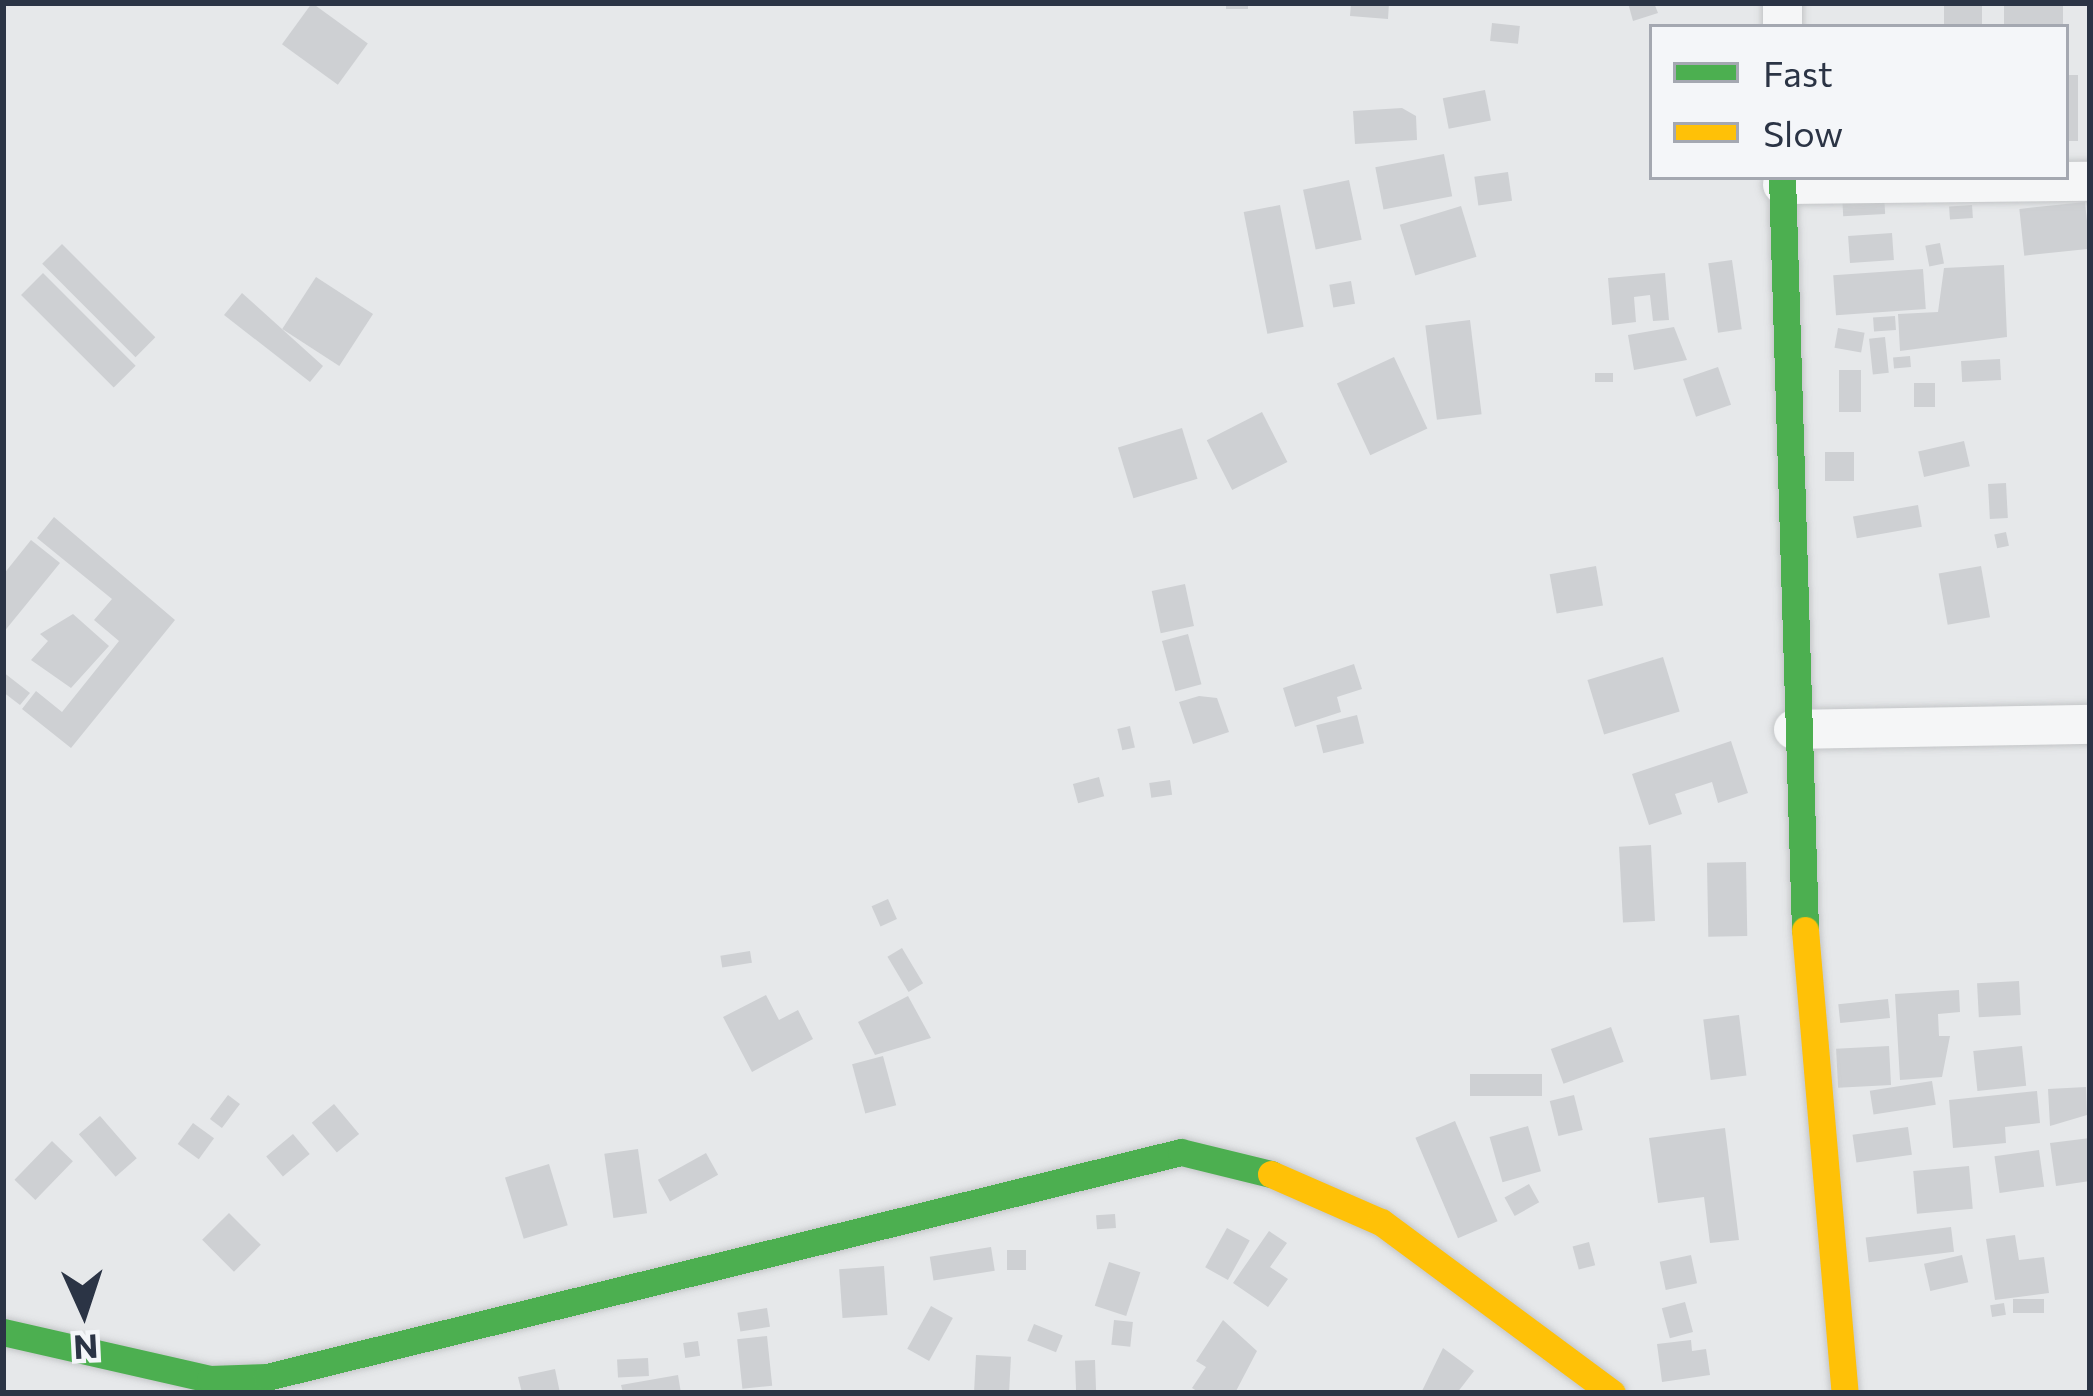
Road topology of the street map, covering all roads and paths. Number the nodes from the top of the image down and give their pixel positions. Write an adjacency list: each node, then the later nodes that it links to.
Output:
1 (1782, 180): 2 (street); 4 (street)
2 (2090, 181)
3 (2090, 724): 4 (street)
4 (1793, 729): 7 (street)
5 (3, 1332): 6 (street)
6 (1612, 1393)
7 (1845, 1393)

